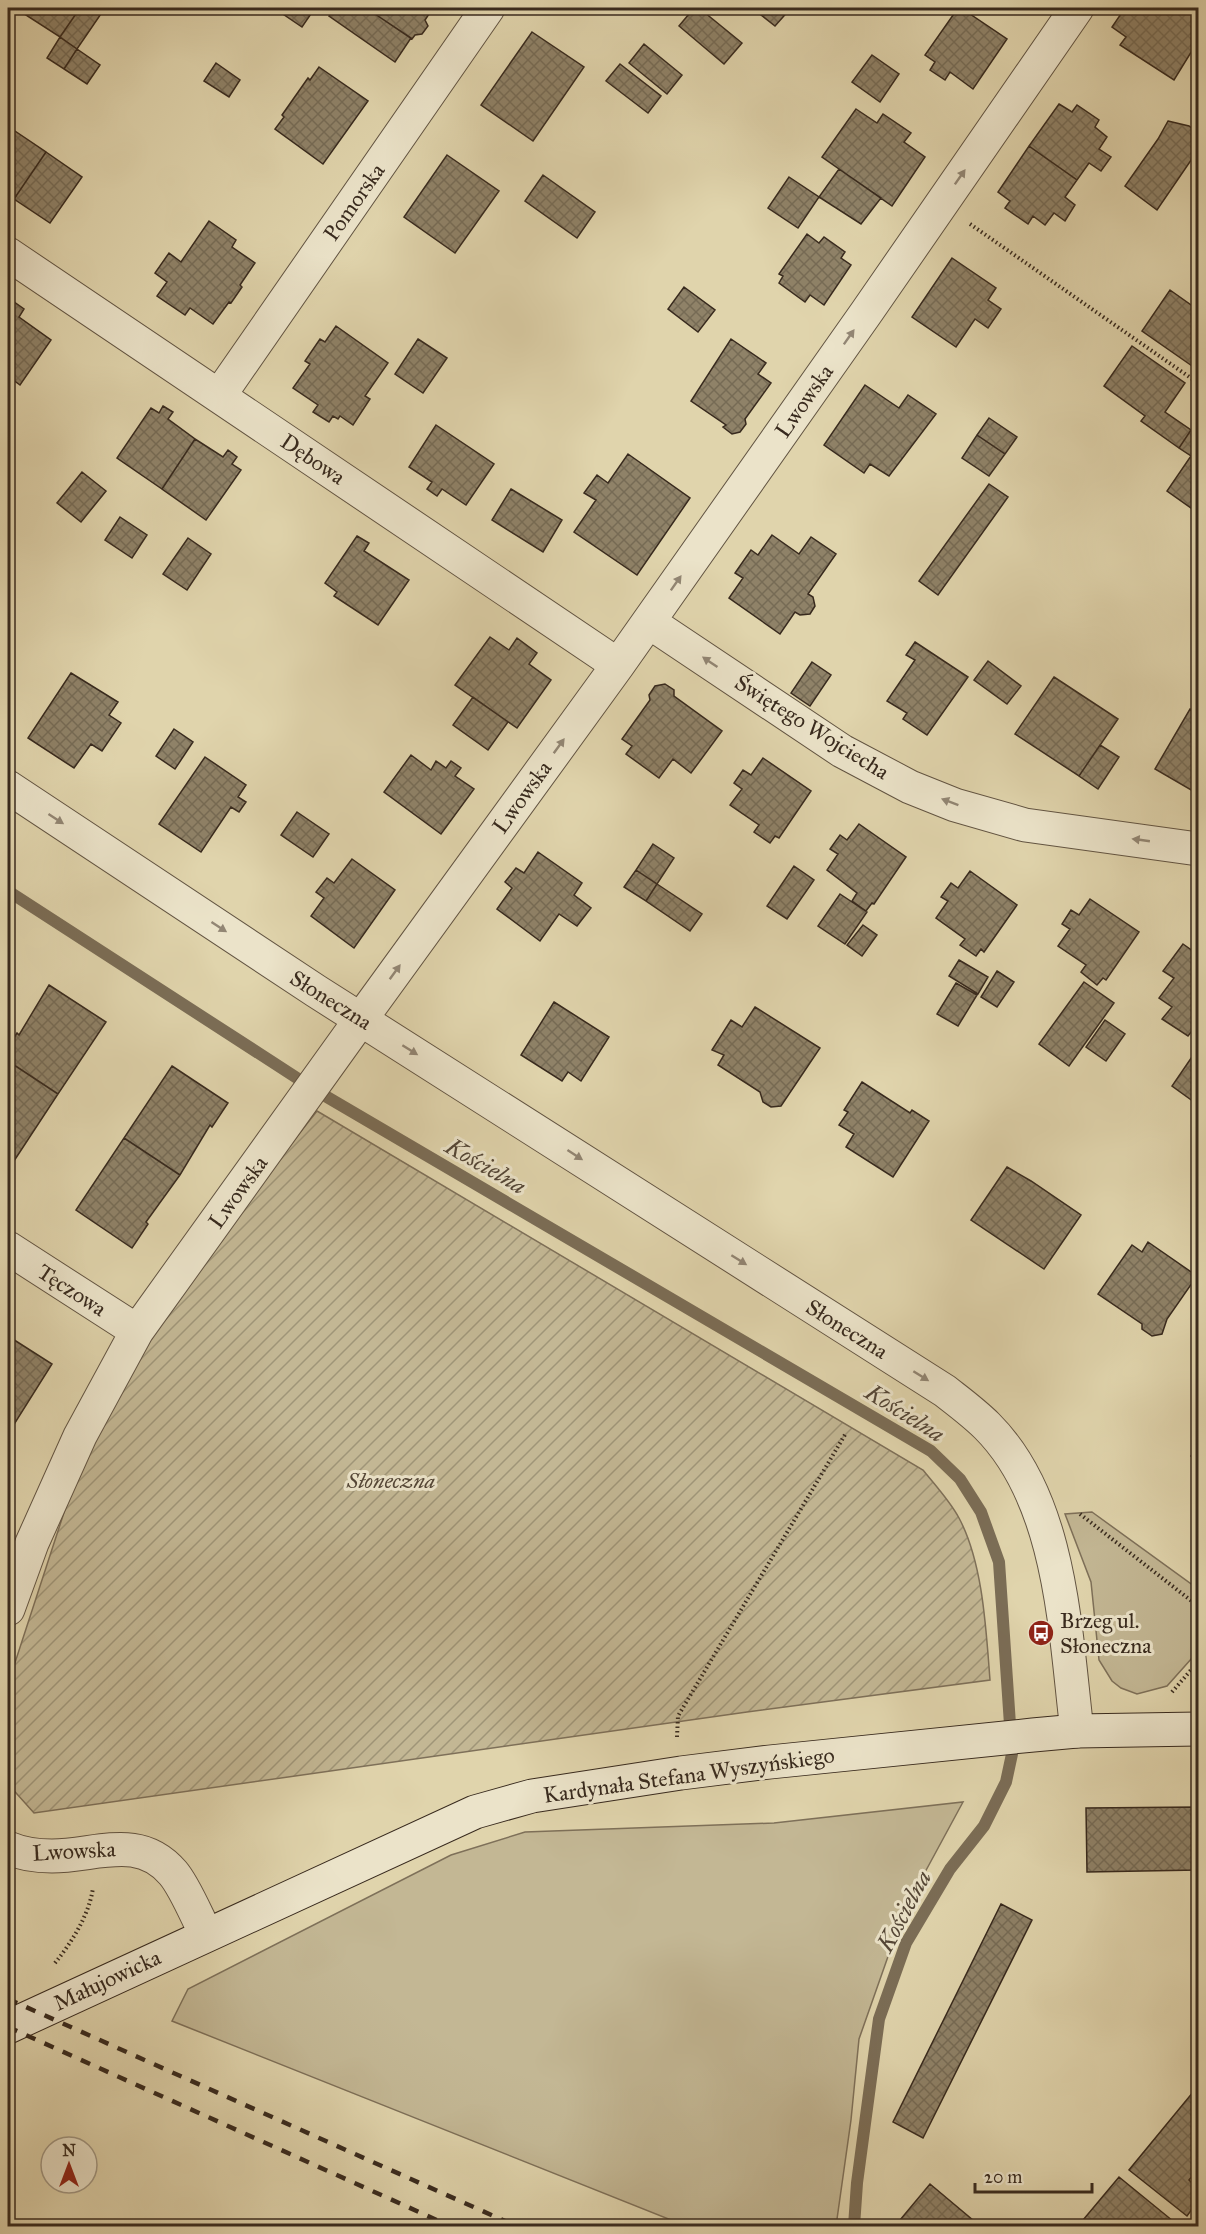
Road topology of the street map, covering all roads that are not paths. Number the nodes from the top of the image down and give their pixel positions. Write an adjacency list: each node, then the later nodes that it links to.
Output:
1 (488, 8): 4 (street, Pomorska)
2 (1077, 8): 5 (street, Lwowska, one-way to 2)
3 (8, 254): 4 (street, Dębowa)
4 (219, 396): 6 (street, Dębowa)
5 (649, 621): 6 (street, Lwowska); 8 (street, Świętego Wojciecha, one-way to 5)
6 (618, 665): 9 (street, Lwowska, one-way to 6)
7 (8, 787): 9 (street, Słoneczna, one-way to 9)
8 (1198, 849)
9 (361, 1019): 11 (street, Lwowska); 14 (street, Słoneczna, one-way to 14)
10 (8, 1248): 11 (street, Tęczowa)
11 (137, 1331): 12 (street, Lwowska)
12 (8, 1609)
13 (1196, 1724): 14 (street, Kardynała Stefana Wyszyńskiego)
14 (1077, 1731): 16 (street, Kardynała Stefana Wyszyńskiego)
15 (8, 1848): 16 (street, Lwowska)
16 (206, 1934): 17 (street, Małujowicka)
17 (8, 2027)

